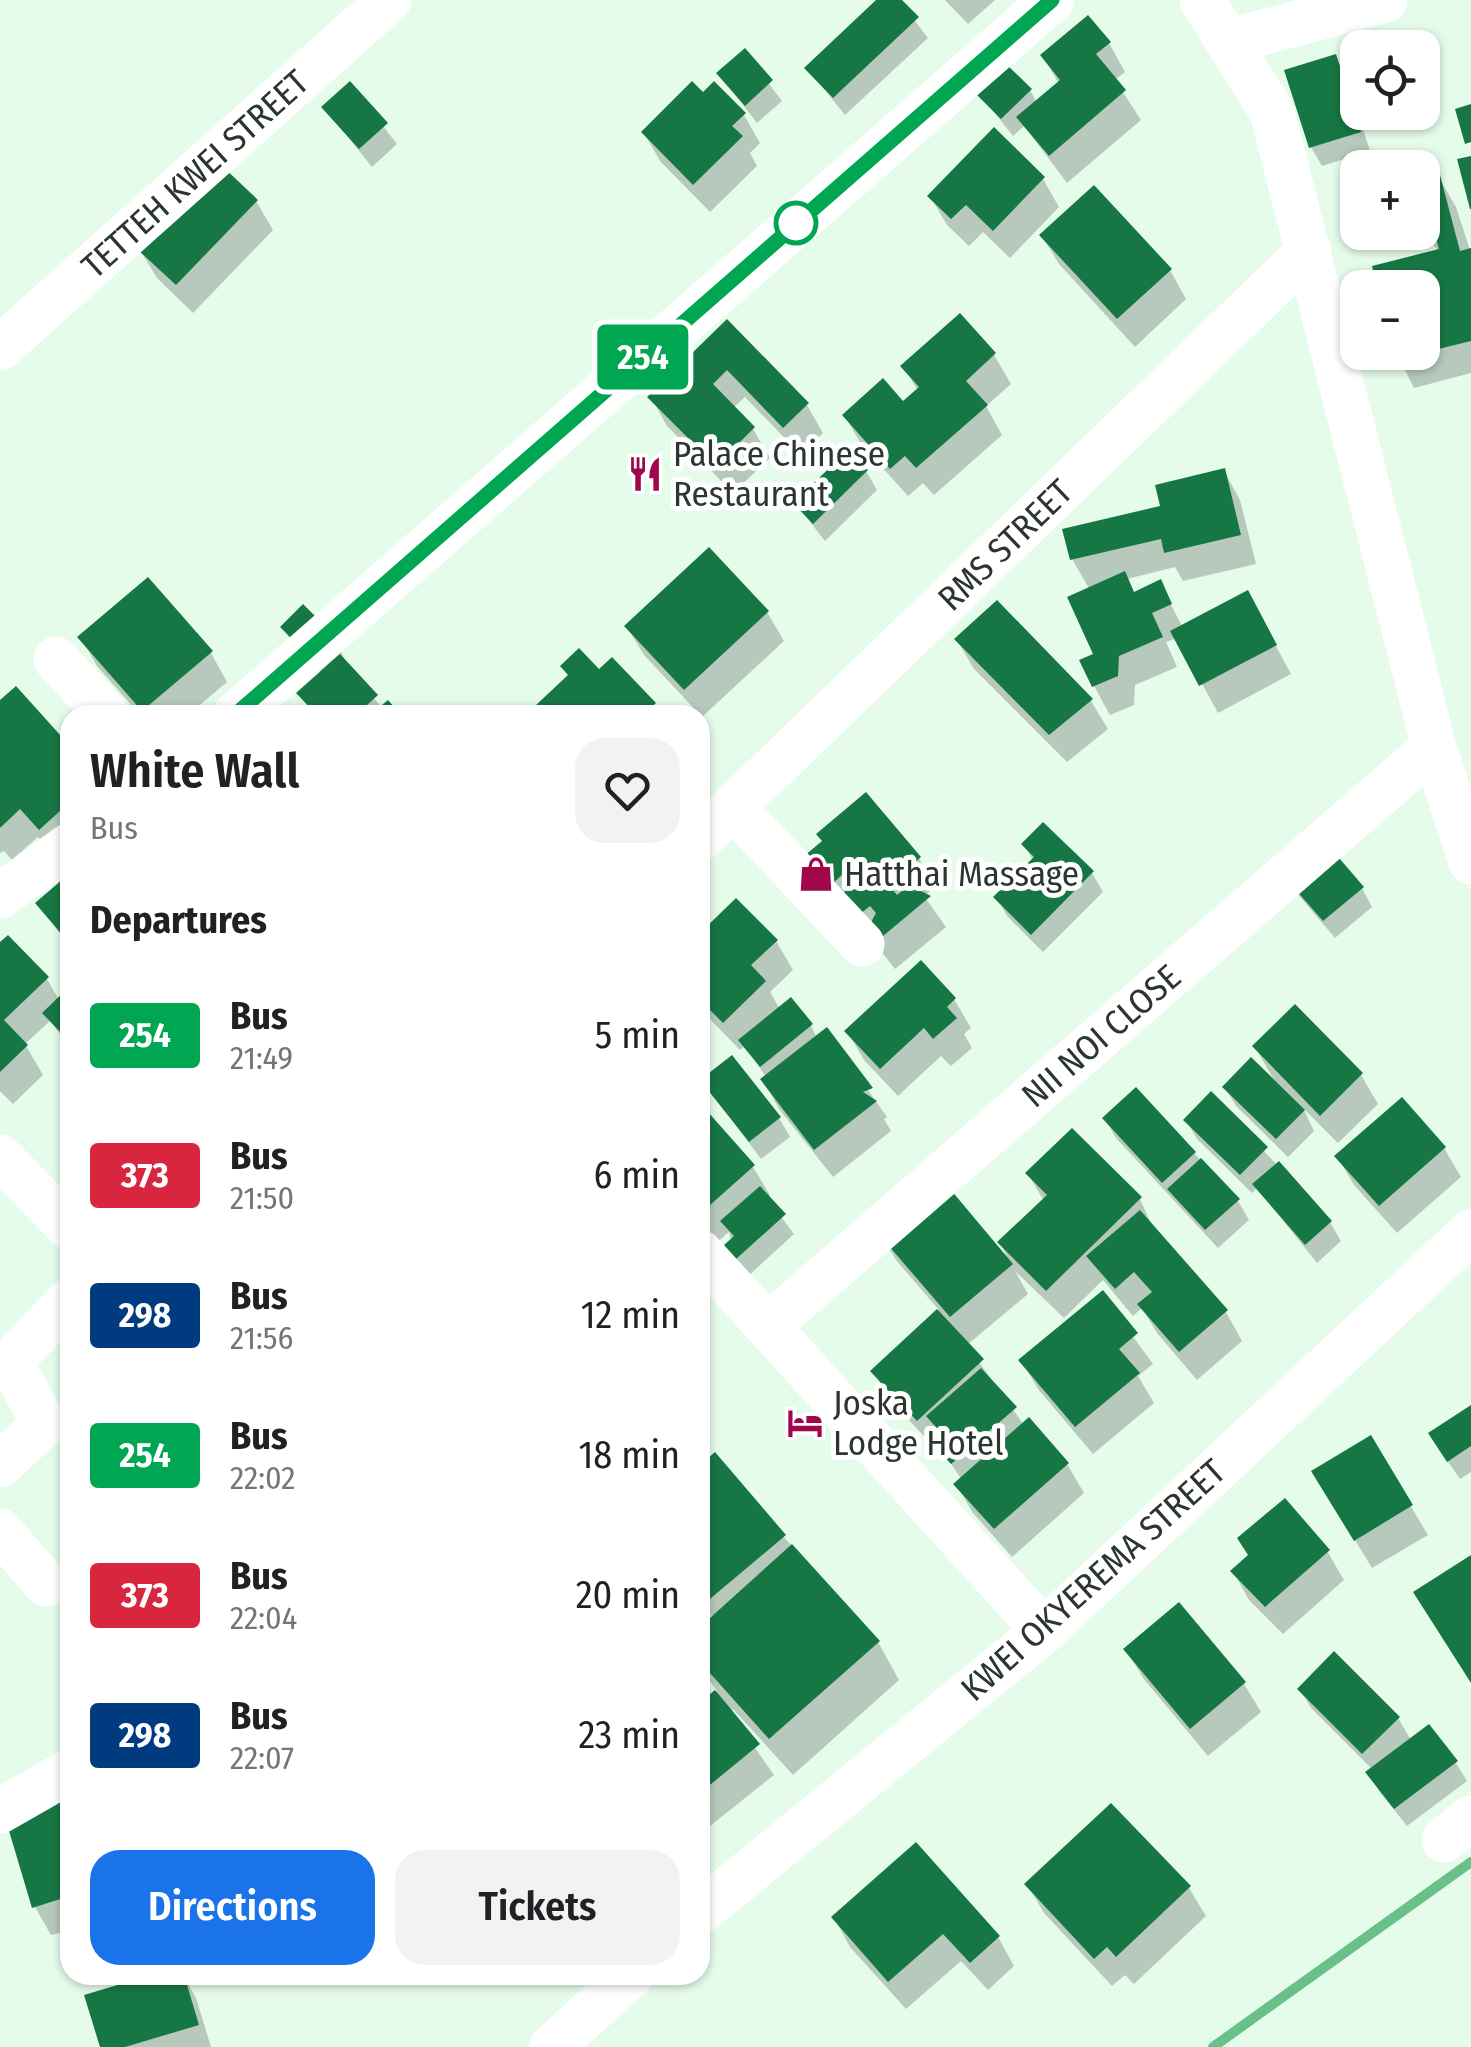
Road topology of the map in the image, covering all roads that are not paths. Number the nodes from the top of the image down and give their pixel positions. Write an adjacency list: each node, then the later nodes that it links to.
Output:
1 (389, 0): 7 (street, TETTEH KWEI STREET)
2 (1052, 0): 10 (street)
3 (1202, 0): 5 (street)
4 (1385, 0): 5 (street)
5 (1230, 41): 6 (street)
6 (1309, 252): 11 (street); 12 (street, RMS STREET)
7 (0, 348)
8 (56, 659): 9 (street)
9 (98, 705)
10 (246, 705)
11 (1434, 746): 15 (street); 23 (street, NII NOI CLOSE)
12 (733, 806): 13 (street, RMS STREET); 17 (street)
13 (710, 828)
14 (60, 852): 16 (street)
15 (1471, 862)
16 (0, 896)
17 (862, 944)
18 (0, 1157): 19 (street)
19 (60, 1218)
20 (1471, 1232): 27 (street, KWEI OKYEREMA STREET)
21 (710, 1263): 23 (street)
22 (60, 1310): 24 (street)
23 (768, 1326): 27 (street)
24 (0, 1465)
25 (0, 1531): 26 (street)
26 (46, 1584)
27 (1044, 1632): 30 (street, KWEI OKYEREMA STREET)
28 (60, 1777): 29 (street)
29 (0, 1811)
30 (710, 1892)
31 (620, 1985): 32 (street)
32 (552, 2047)

